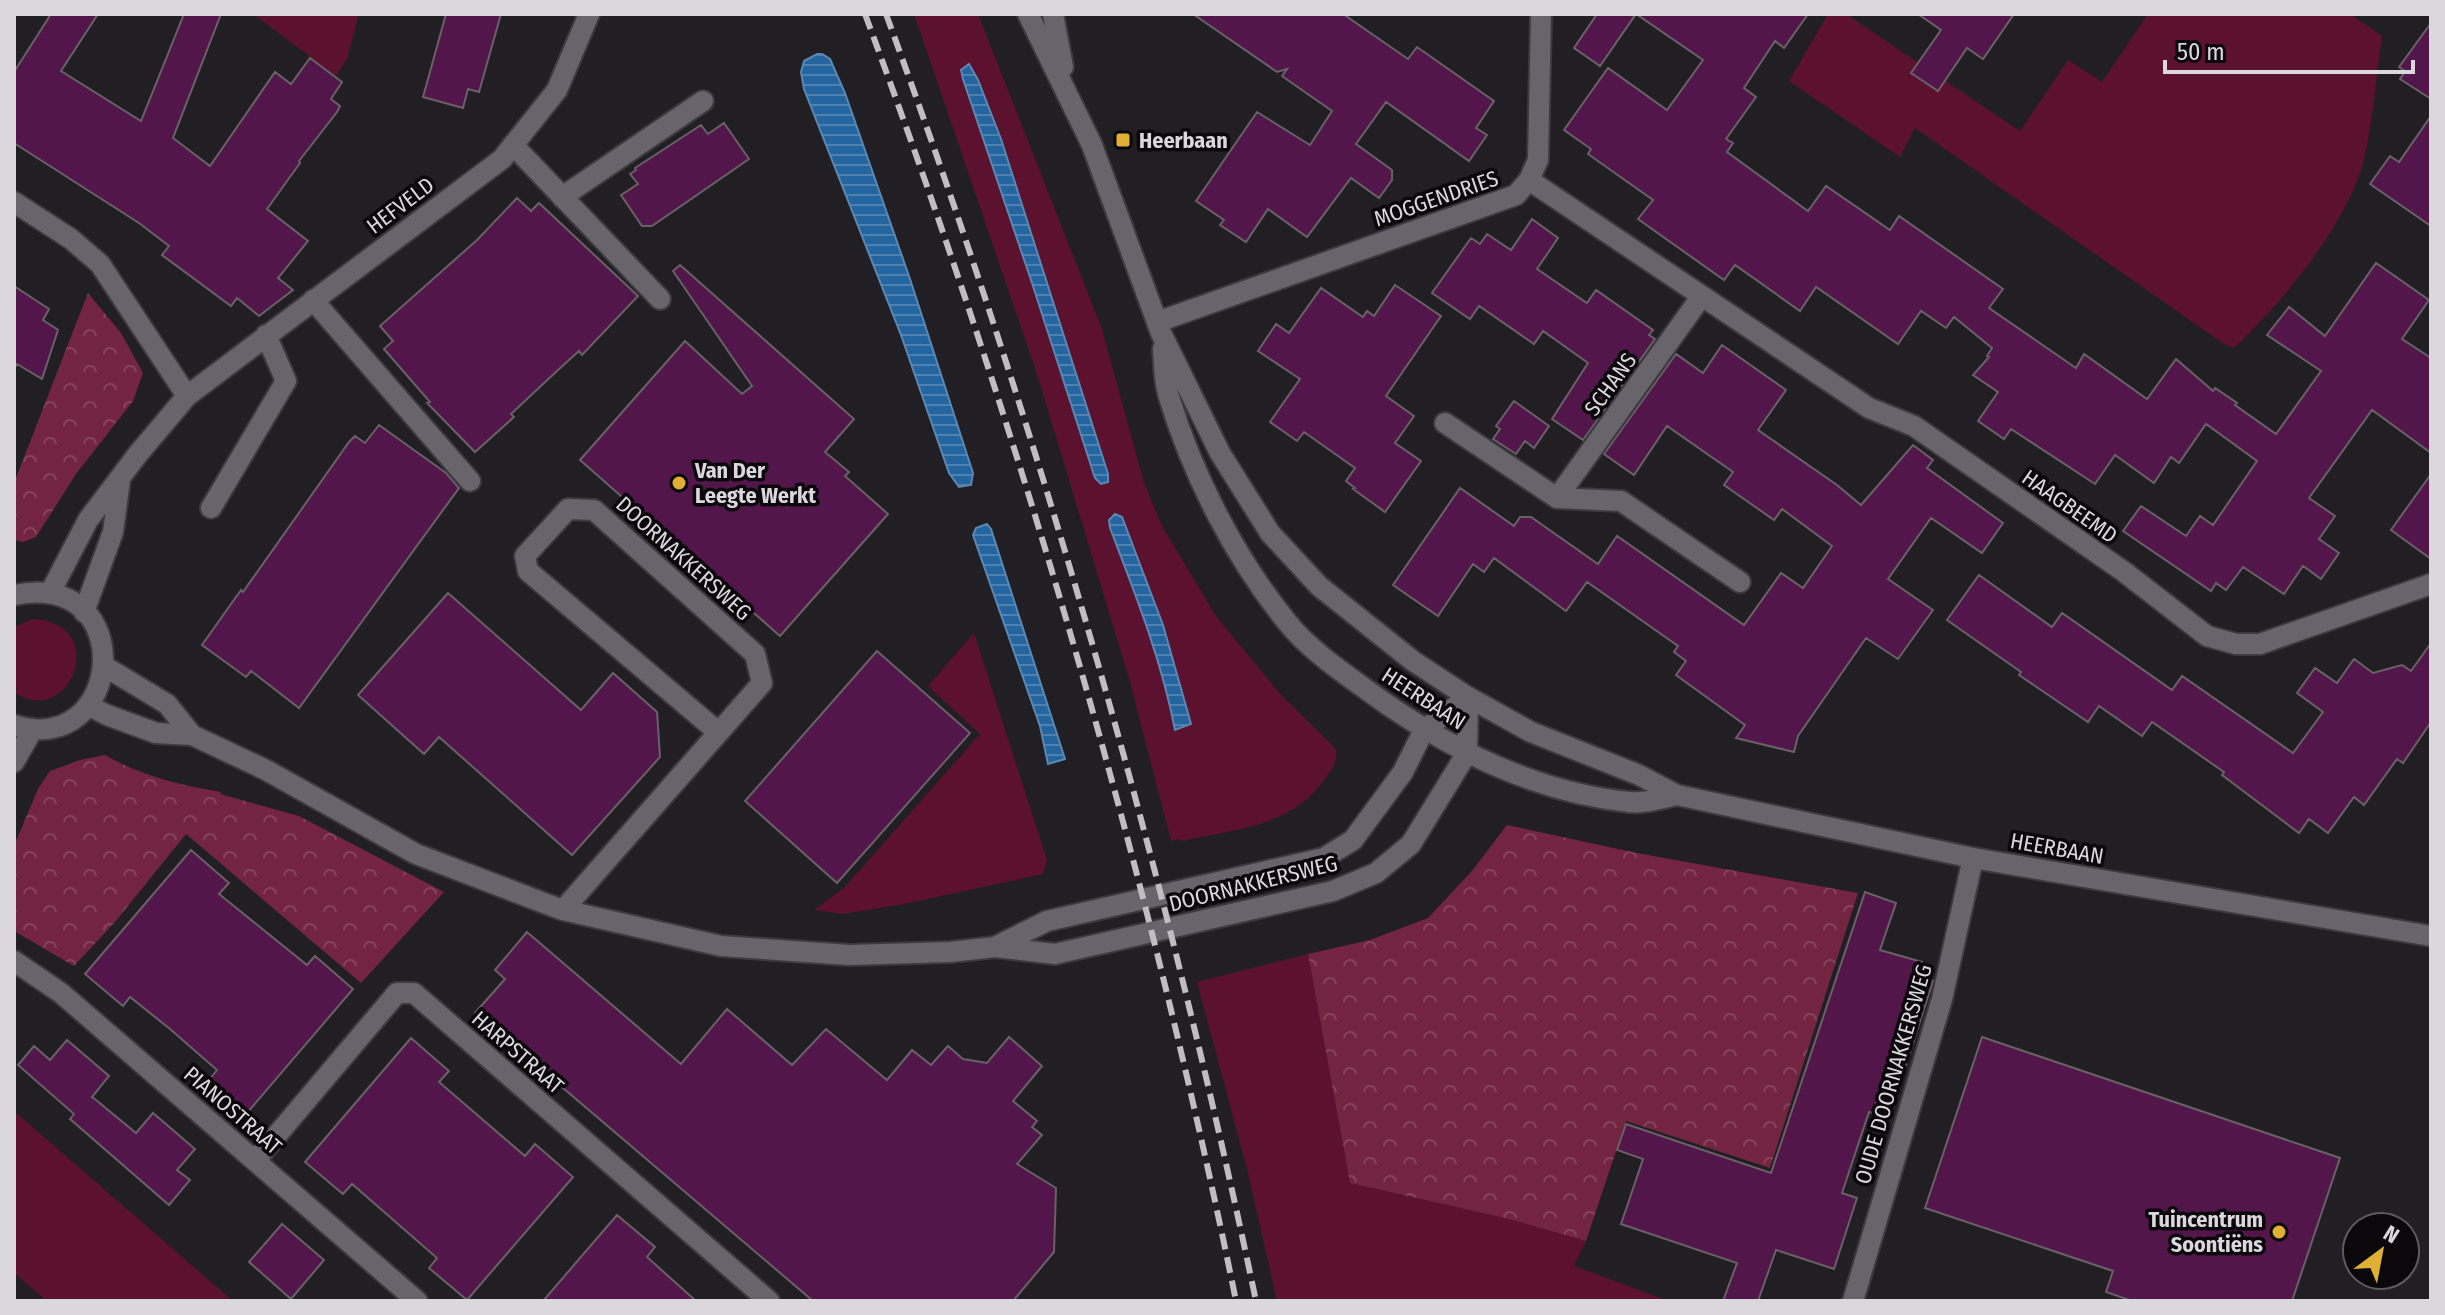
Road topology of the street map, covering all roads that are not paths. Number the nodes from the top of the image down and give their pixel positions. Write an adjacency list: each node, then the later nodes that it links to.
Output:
1 (589, 14): 7 (street, HEFVELD)
2 (1028, 14): 5 (street, HEERBAAN)
3 (1053, 14): 5 (street, HEERBAAN)
4 (1541, 14): 8 (street)
5 (1067, 91): 14 (street, HEERBAAN)
6 (703, 101): 9 (street)
7 (513, 145): 9 (street); 13 (street, HEFVELD)
8 (1529, 180): 11 (street, MOGGENDRIES); 14 (street, MOGGENDRIES)
9 (562, 197): 12 (street)
10 (14, 202): 16 (street)
11 (1701, 297): 20 (street, SCHANS); 23 (street, HAAGBEEMD)
12 (660, 299)
13 (313, 300): 15 (street, HEFVELD); 19 (street)
14 (1159, 328): 28 (street, HEERBAAN); 31 (street, HEERBAAN)
15 (266, 335): 16 (street, HEFVELD); 21 (street)
16 (187, 396): 18 (street, HEFVELD)
17 (1445, 423): 20 (street)
18 (120, 480): 24 (street, HEFVELD); 26 (street, HEFVELD)
19 (470, 481)
20 (1557, 498): 22 (street)
21 (211, 508)
22 (1740, 582)
23 (2431, 584)
24 (50, 593): 25 (street); 26 (street)
25 (14, 595)
26 (84, 612): 27 (street)
27 (104, 666): 29 (street); 33 (street, DOORNAKKERSWEG)
28 (1468, 697): 31 (street, DOORNAKKERSWEG); 34 (street); 36 (street, HEERBAAN)
29 (88, 705): 30 (street); 33 (street, DOORNAKKERSWEG)
30 (24, 727): 35 (street)
31 (1424, 730): 34 (street, HEERBAAN); 40 (street, DOORNAKKERSWEG)
32 (718, 732): 32 (street, DOORNAKKERSWEG); 38 (street, DOORNAKKERSWEG)
33 (192, 735): 38 (street, DOORNAKKERSWEG)
34 (1467, 753): 36 (street, HEERBAAN); 40 (street, DOORNAKKERSWEG)
35 (14, 762)
36 (1677, 795): 37 (street, HEERBAAN)
37 (1973, 858): 39 (street, HEERBAAN); 45 (street, OUDE DOORNAKKERSWEG)
38 (563, 910): 40 (street, DOORNAKKERSWEG)
39 (2431, 936)
40 (995, 947)
41 (14, 961): 42 (street, PIANOSTRAAT)
42 (255, 1161): 43 (street, PIANOSTRAAT); 44 (street, HARPSTRAAT)
43 (417, 1301)
44 (769, 1301)
45 (1853, 1301)

